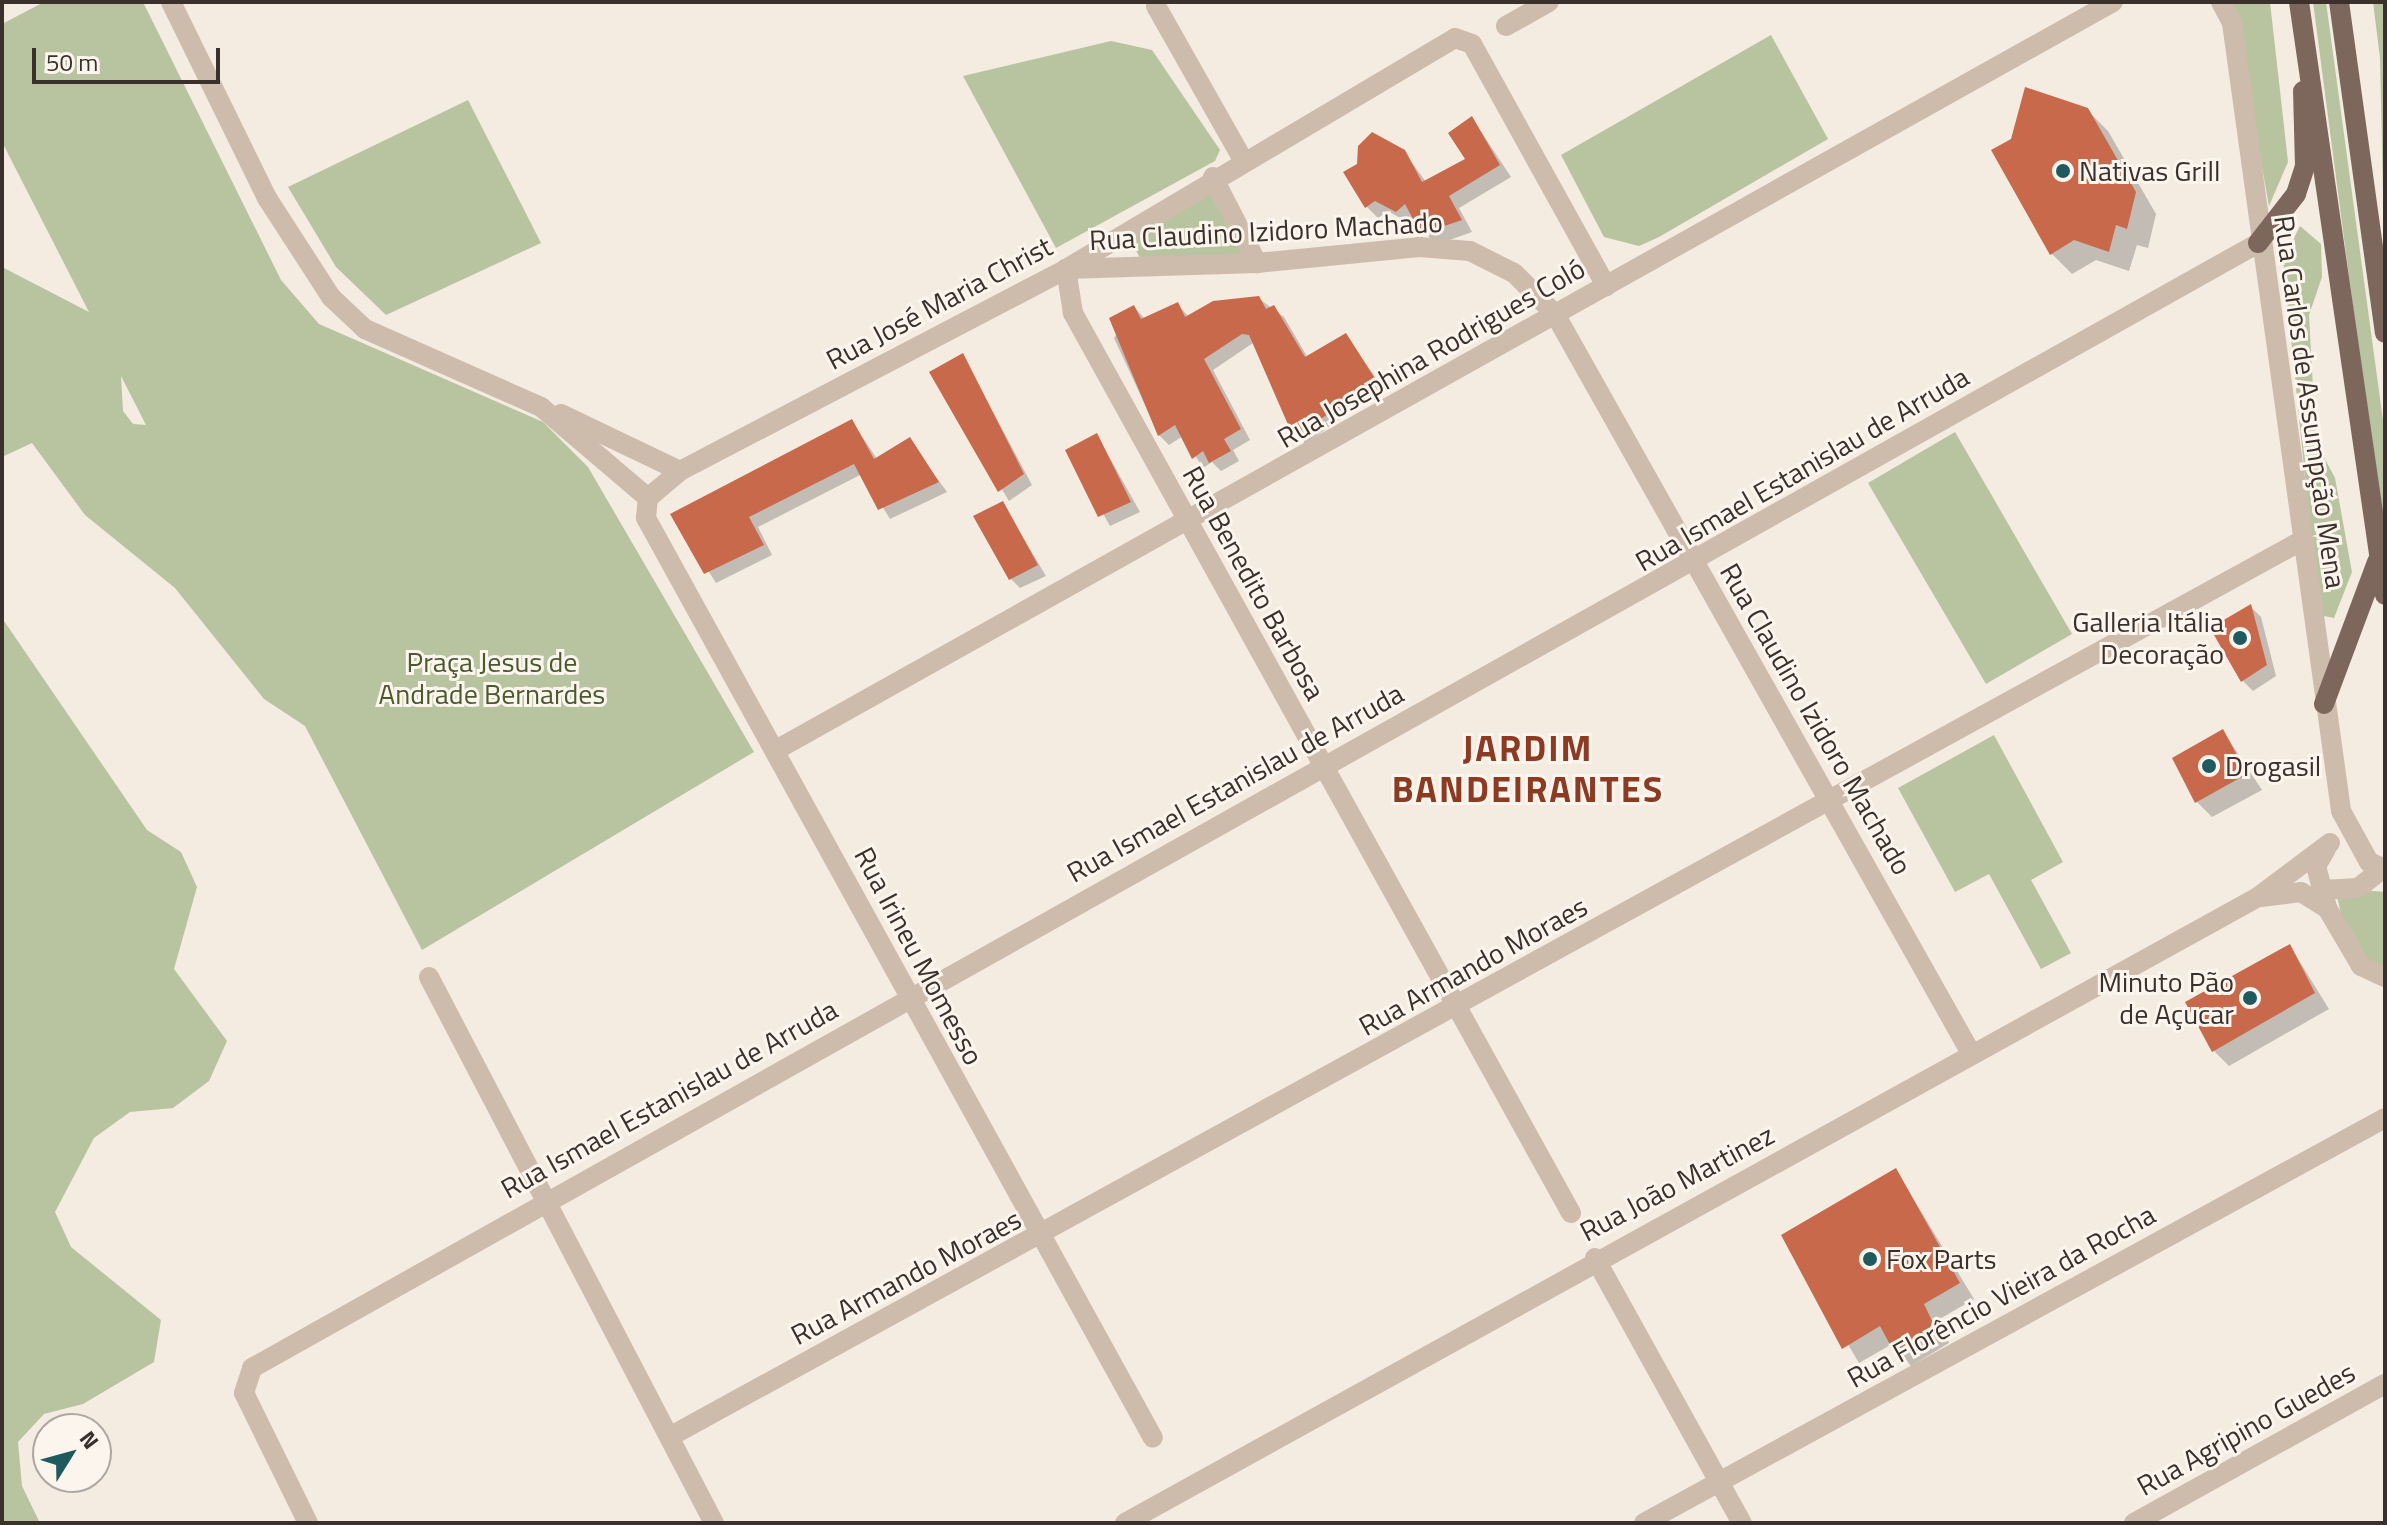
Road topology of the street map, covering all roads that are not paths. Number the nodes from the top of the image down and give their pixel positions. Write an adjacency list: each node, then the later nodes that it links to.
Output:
1 (171, 2): 17 (street)
2 (1549, 2): 8 (street)
3 (2113, 2): 14 (street, Rua Josephina Rodrigues Coló)
4 (2221, 2): 11 (street, Rua Carlos de Assumpção Mena)
5 (2339, 2): 16 (main road)
6 (1156, 6): 9 (street)
7 (2300, 9): 11 (main road); 22 (main road)
8 (1506, 26)
9 (1243, 160): 10 (street, Rua José Maria Christ); 14 (street, Rua José Maria Christ)
10 (1213, 177): 12 (street); 13 (street, Rua José Maria Christ)
11 (2258, 243): 21 (street, Rua Carlos de Assumpção Mena); 23 (street, Rua Ismael Estanislau de Arruda)
12 (1257, 263): 13 (street, Rua Claudino Izidoro Machado); 15 (street, Rua Claudino Izidoro Machado)
13 (1066, 269): 18 (street, Rua José Maria Christ); 20 (street, Rua Benedito Barbosa)
14 (1606, 286): 15 (street, Rua Josephina Rodrigues Coló)
15 (1555, 314): 20 (street, Rua Josephina Rodrigues Coló); 23 (street, Rua Claudino Izidoro Machado)
16 (2385, 333)
17 (541, 407): 18 (street); 19 (street)
18 (680, 471): 19 (street, Rua José Maria Christ)
19 (648, 498): 26 (street, Rua Irineu Momesso)
20 (1188, 523): 26 (street, Rua Josephina Rodrigues Coló); 27 (street, Rua Benedito Barbosa)
21 (2301, 541): 25 (street, Rua Carlos de Assumpção Mena); 28 (street, Rua Armando Moraes)
22 (2377, 562): 24 (main road); 25 (main road)
23 (1695, 563): 27 (street, Rua Ismael Estanislau de Arruda); 28 (street, Rua Claudino Izidoro Machado)
24 (2385, 595)
25 (2324, 704): 29 (street, Rua Carlos de Assumpção Mena)
26 (776, 750): 37 (street, Rua Irineu Momesso)
27 (1324, 766): 37 (street, Rua Ismael Estanislau de Arruda); 39 (street, Rua Benedito Barbosa)
28 (1831, 800): 39 (street, Rua Armando Moraes); 40 (street, Rua Claudino Izidoro Machado)
29 (2341, 811): 30 (street); 31 (street)
30 (2330, 843): 32 (street, Rua João Martinez); 33 (street)
31 (2384, 869): 33 (street)
32 (2258, 897): 33 (street, Rua João Martinez); 40 (street, Rua João Martinez)
33 (2324, 899): 34 (street)
34 (2361, 966): 36 (street); 38 (street)
35 (429, 977): 42 (street)
36 (2385, 977)
37 (909, 996): 42 (street, Rua Ismael Estanislau de Arruda); 44 (street, Rua Irineu Momesso)
38 (2385, 997)
39 (1455, 1008): 43 (street, Rua Benedito Barbosa); 44 (street, Rua Armando Moraes)
40 (1972, 1055): 45 (street, Rua João Martinez)
41 (2385, 1118): 49 (street, Rua Florêncio Vieira da Rocha)
42 (544, 1201): 47 (street); 50 (street, Rua Ismael Estanislau de Arruda)
43 (1571, 1213)
44 (1039, 1237): 47 (street, Rua Armando Moraes); 48 (street, Rua Irineu Momesso)
45 (1595, 1258): 49 (street); 52 (street, Rua João Martinez)
46 (2385, 1384): 55 (street, Rua Agripino Guedes)
47 (671, 1436): 51 (street)
48 (1153, 1438)
49 (1720, 1482): 53 (street, Rua Florêncio Vieira da Rocha); 54 (street)
50 (308, 1523)
51 (714, 1523)
52 (1125, 1523)
53 (1644, 1523)
54 (1742, 1523)
55 (2134, 1523)

